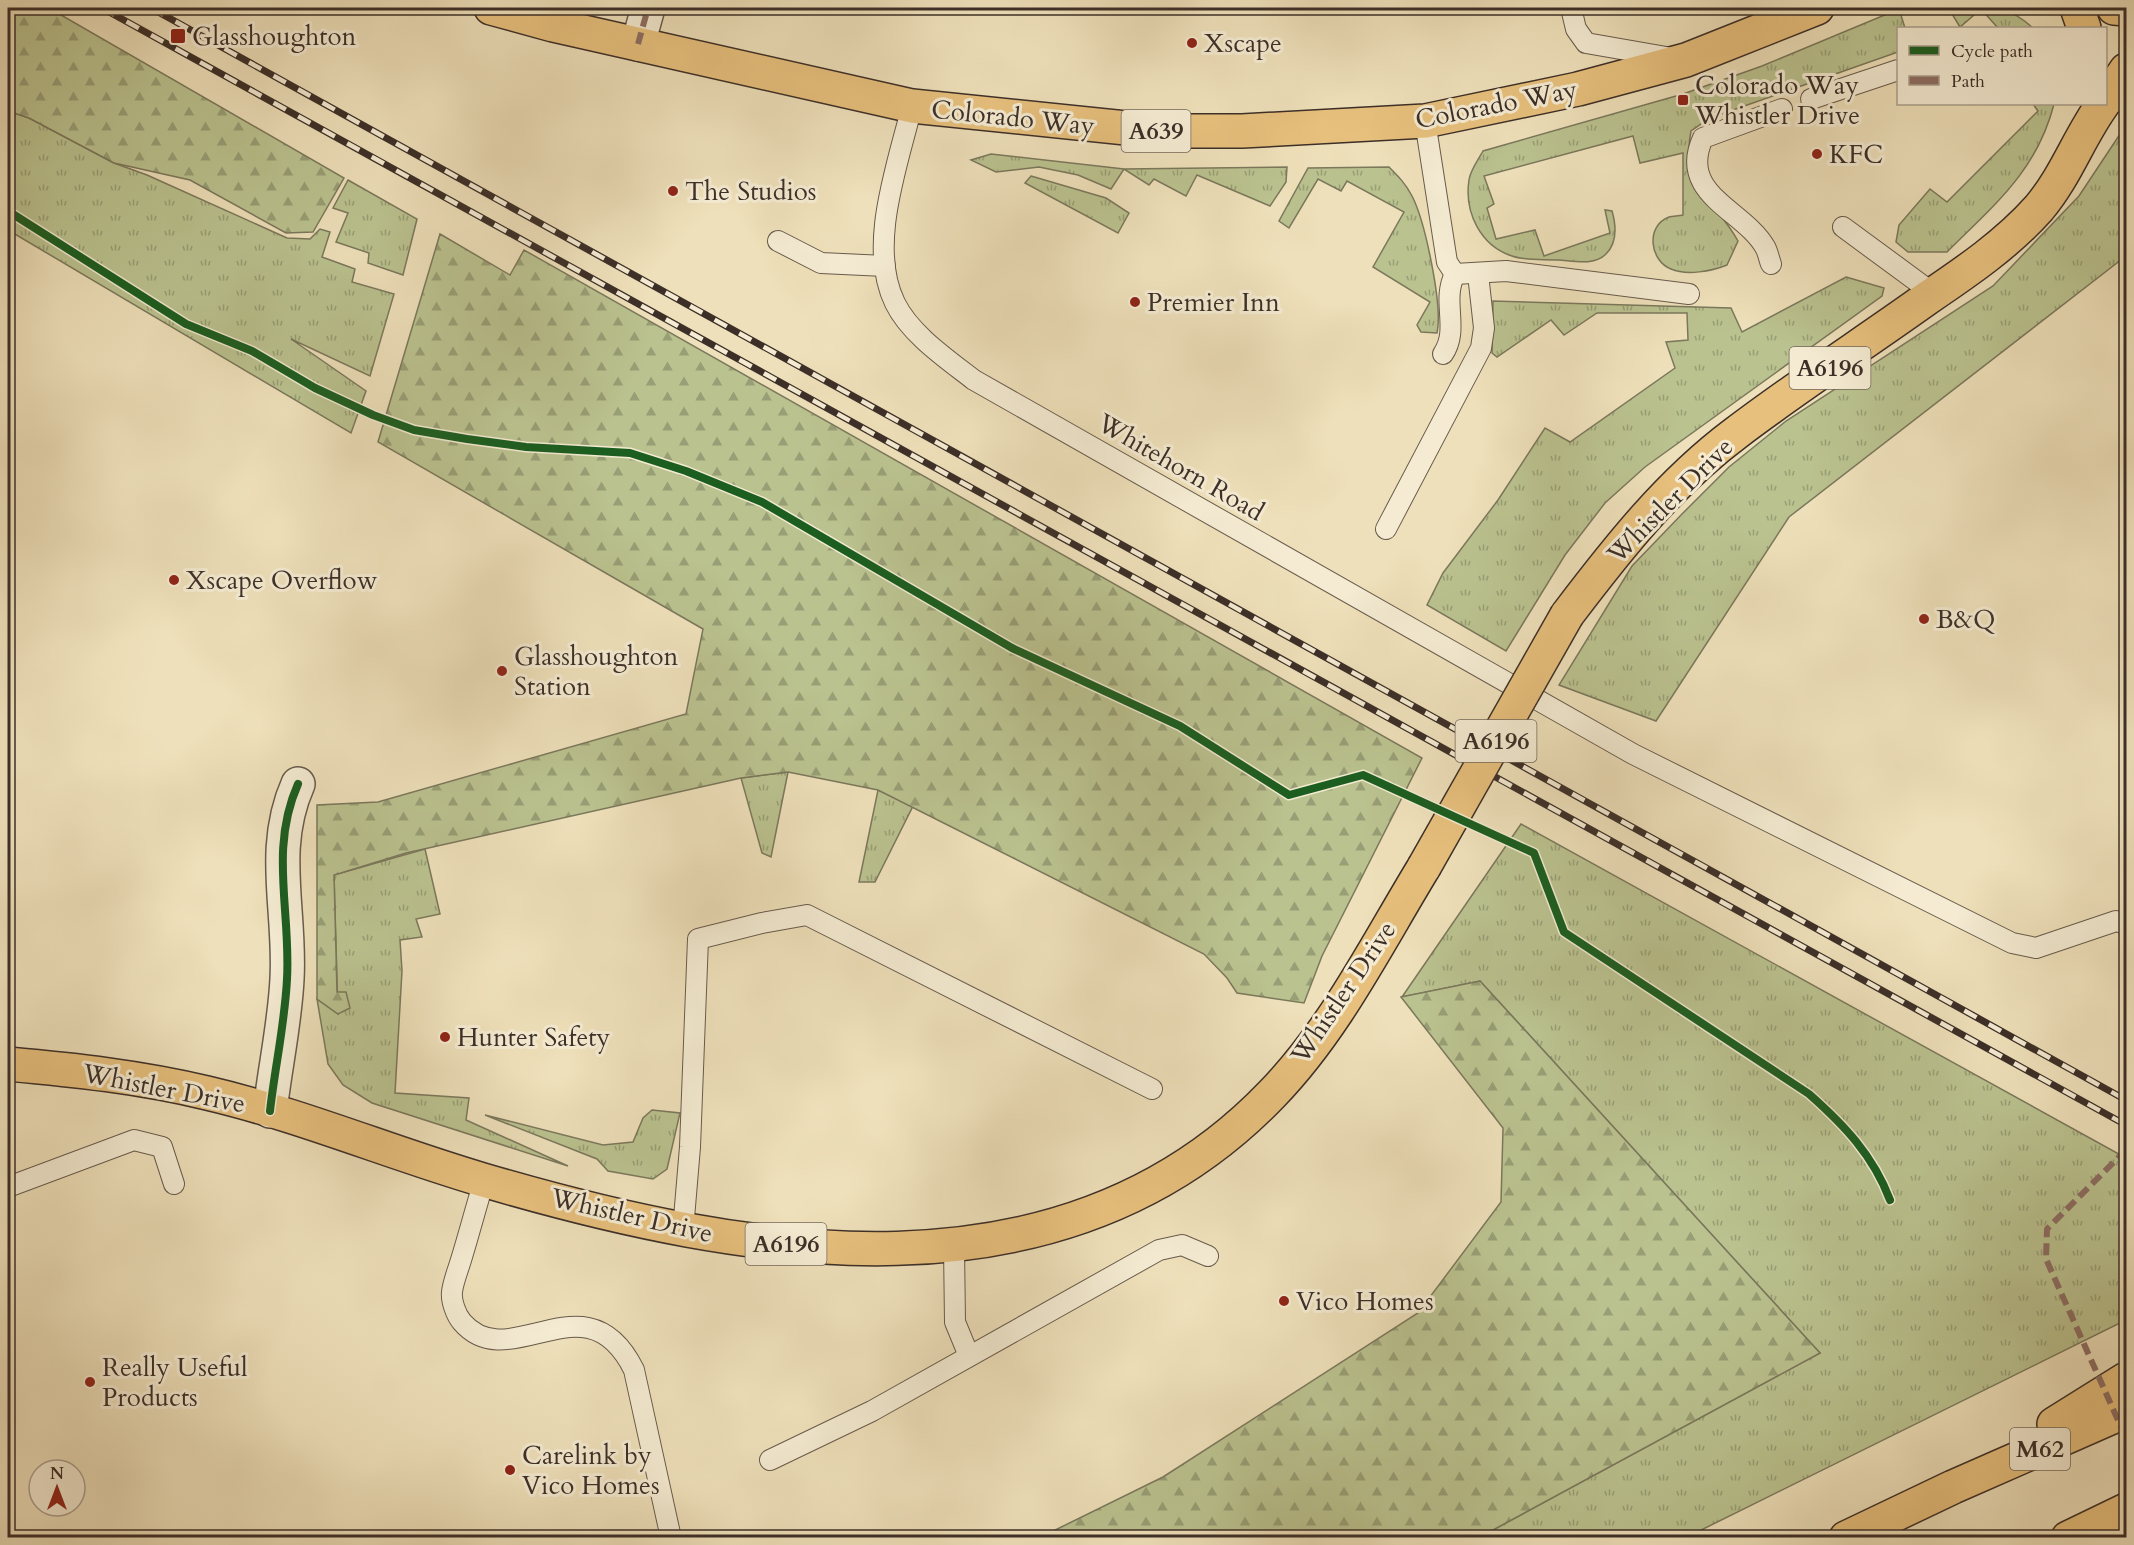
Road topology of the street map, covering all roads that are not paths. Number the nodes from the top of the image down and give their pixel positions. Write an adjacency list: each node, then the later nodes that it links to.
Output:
1 (491, 8): 9 (main road, Colorado Way / A639)
2 (648, 8): 9 (street)
3 (1571, 8): 10 (lane)
4 (1817, 8): 10 (main road, Colorado Way / A639)
5 (2077, 8): 8 (main road)
6 (2115, 8): 7 (main road)
7 (2127, 9)
8 (2084, 27)
9 (638, 45): 15 (main road, Colorado Way / A639)
10 (1686, 60): 18 (main road, Colorado Way / A639)
11 (2127, 70): 13 (main road, Whistler Drive / A6196)
12 (1897, 71): 14 (lane)
13 (2107, 95)
14 (1811, 99)
15 (912, 106): 18 (main road, Colorado Way / A639); 22 (lane, Whitehorn Road)
16 (2097, 107): 26 (main road, Whistler Drive / A6196)
17 (1782, 109): 21 (lane)
18 (1425, 121): 23 (lane)
19 (1843, 227): 26 (lane)
20 (778, 241): 22 (lane)
21 (1771, 264)
22 (885, 266): 30 (lane, Whitehorn Road)
23 (1455, 274): 24 (lane); 27 (lane)
24 (1478, 274): 25 (lane); 28 (lane)
25 (1689, 294)
26 (1934, 294): 38 (main road, Whistler Drive / A6196, bridge)
27 (1443, 354)
28 (1386, 528)
29 (298, 784): 33 (street)
30 (2127, 924)
31 (8, 1064): 33 (main road, Whistler Drive / A6196)
32 (1152, 1089): 37 (lane)
33 (270, 1111): 34 (main road, Whistler Drive / A6196)
34 (484, 1181): 37 (main road, Whistler Drive / A6196); 46 (lane)
35 (174, 1184): 36 (lane)
36 (8, 1187)
37 (683, 1230): 38 (main road, Whistler Drive / A6196)
38 (954, 1247): 40 (lane)
39 (1208, 1256): 40 (lane)
40 (969, 1356): 43 (lane)
41 (2127, 1379): 44 (main road)
42 (2127, 1411): 44 (main road, M62)
43 (770, 1460)
44 (1953, 1486): 47 (main road, M62)
45 (2127, 1510): 48 (main road)
46 (671, 1538)
47 (1846, 1538)
48 (2068, 1538)

